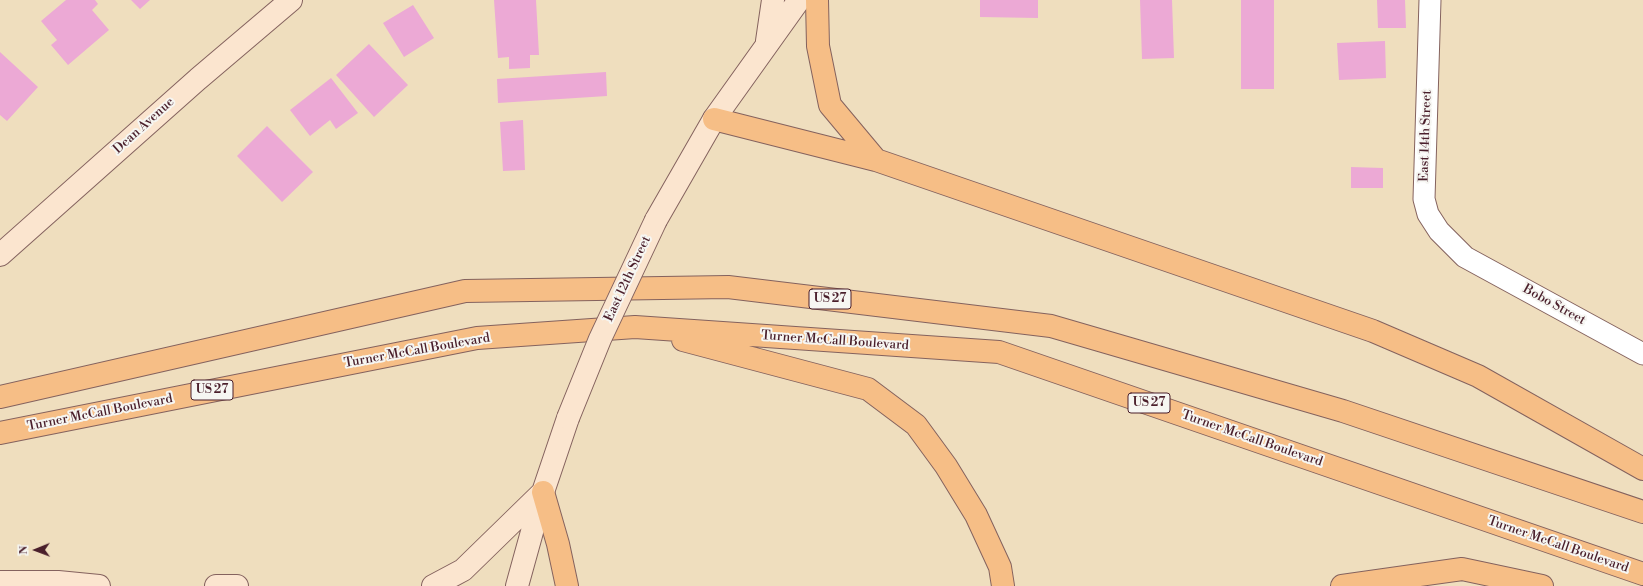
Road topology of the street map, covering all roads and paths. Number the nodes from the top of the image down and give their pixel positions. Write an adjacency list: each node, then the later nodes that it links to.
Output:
1 (291, 0): 9 (main road, Dean Avenue)
2 (773, 0): 6 (main road)
3 (799, 0): 6 (main road, East 12th Street)
4 (817, 0): 8 (highway)
5 (1430, 0): 10 (street, East 14th Street)
6 (766, 44): 7 (main road, East 12th Street)
7 (714, 119): 8 (highway); 16 (main road, East 12th Street, bridge)
8 (876, 160): 15 (highway)
9 (0, 255)
10 (1465, 257): 12 (street, Bobo Street)
11 (635, 327): 14 (highway, Turner McCall Boulevard / US 27); 18 (highway, Turner McCall Boulevard / US 27); 26 (highway)
12 (1643, 354)
13 (0, 397): 17 (highway, US 27)
14 (0, 432)
15 (1643, 469)
16 (543, 492): 23 (main road); 24 (main road, East 12th Street); 25 (highway)
17 (1643, 512)
18 (1643, 574)
19 (0, 582): 20 (main road)
20 (99, 586)
21 (216, 586): 22 (main road)
22 (236, 586)
23 (433, 586)
24 (516, 586)
25 (567, 586)
26 (1003, 586)
27 (1342, 586): 28 (highway)
28 (1542, 586)

